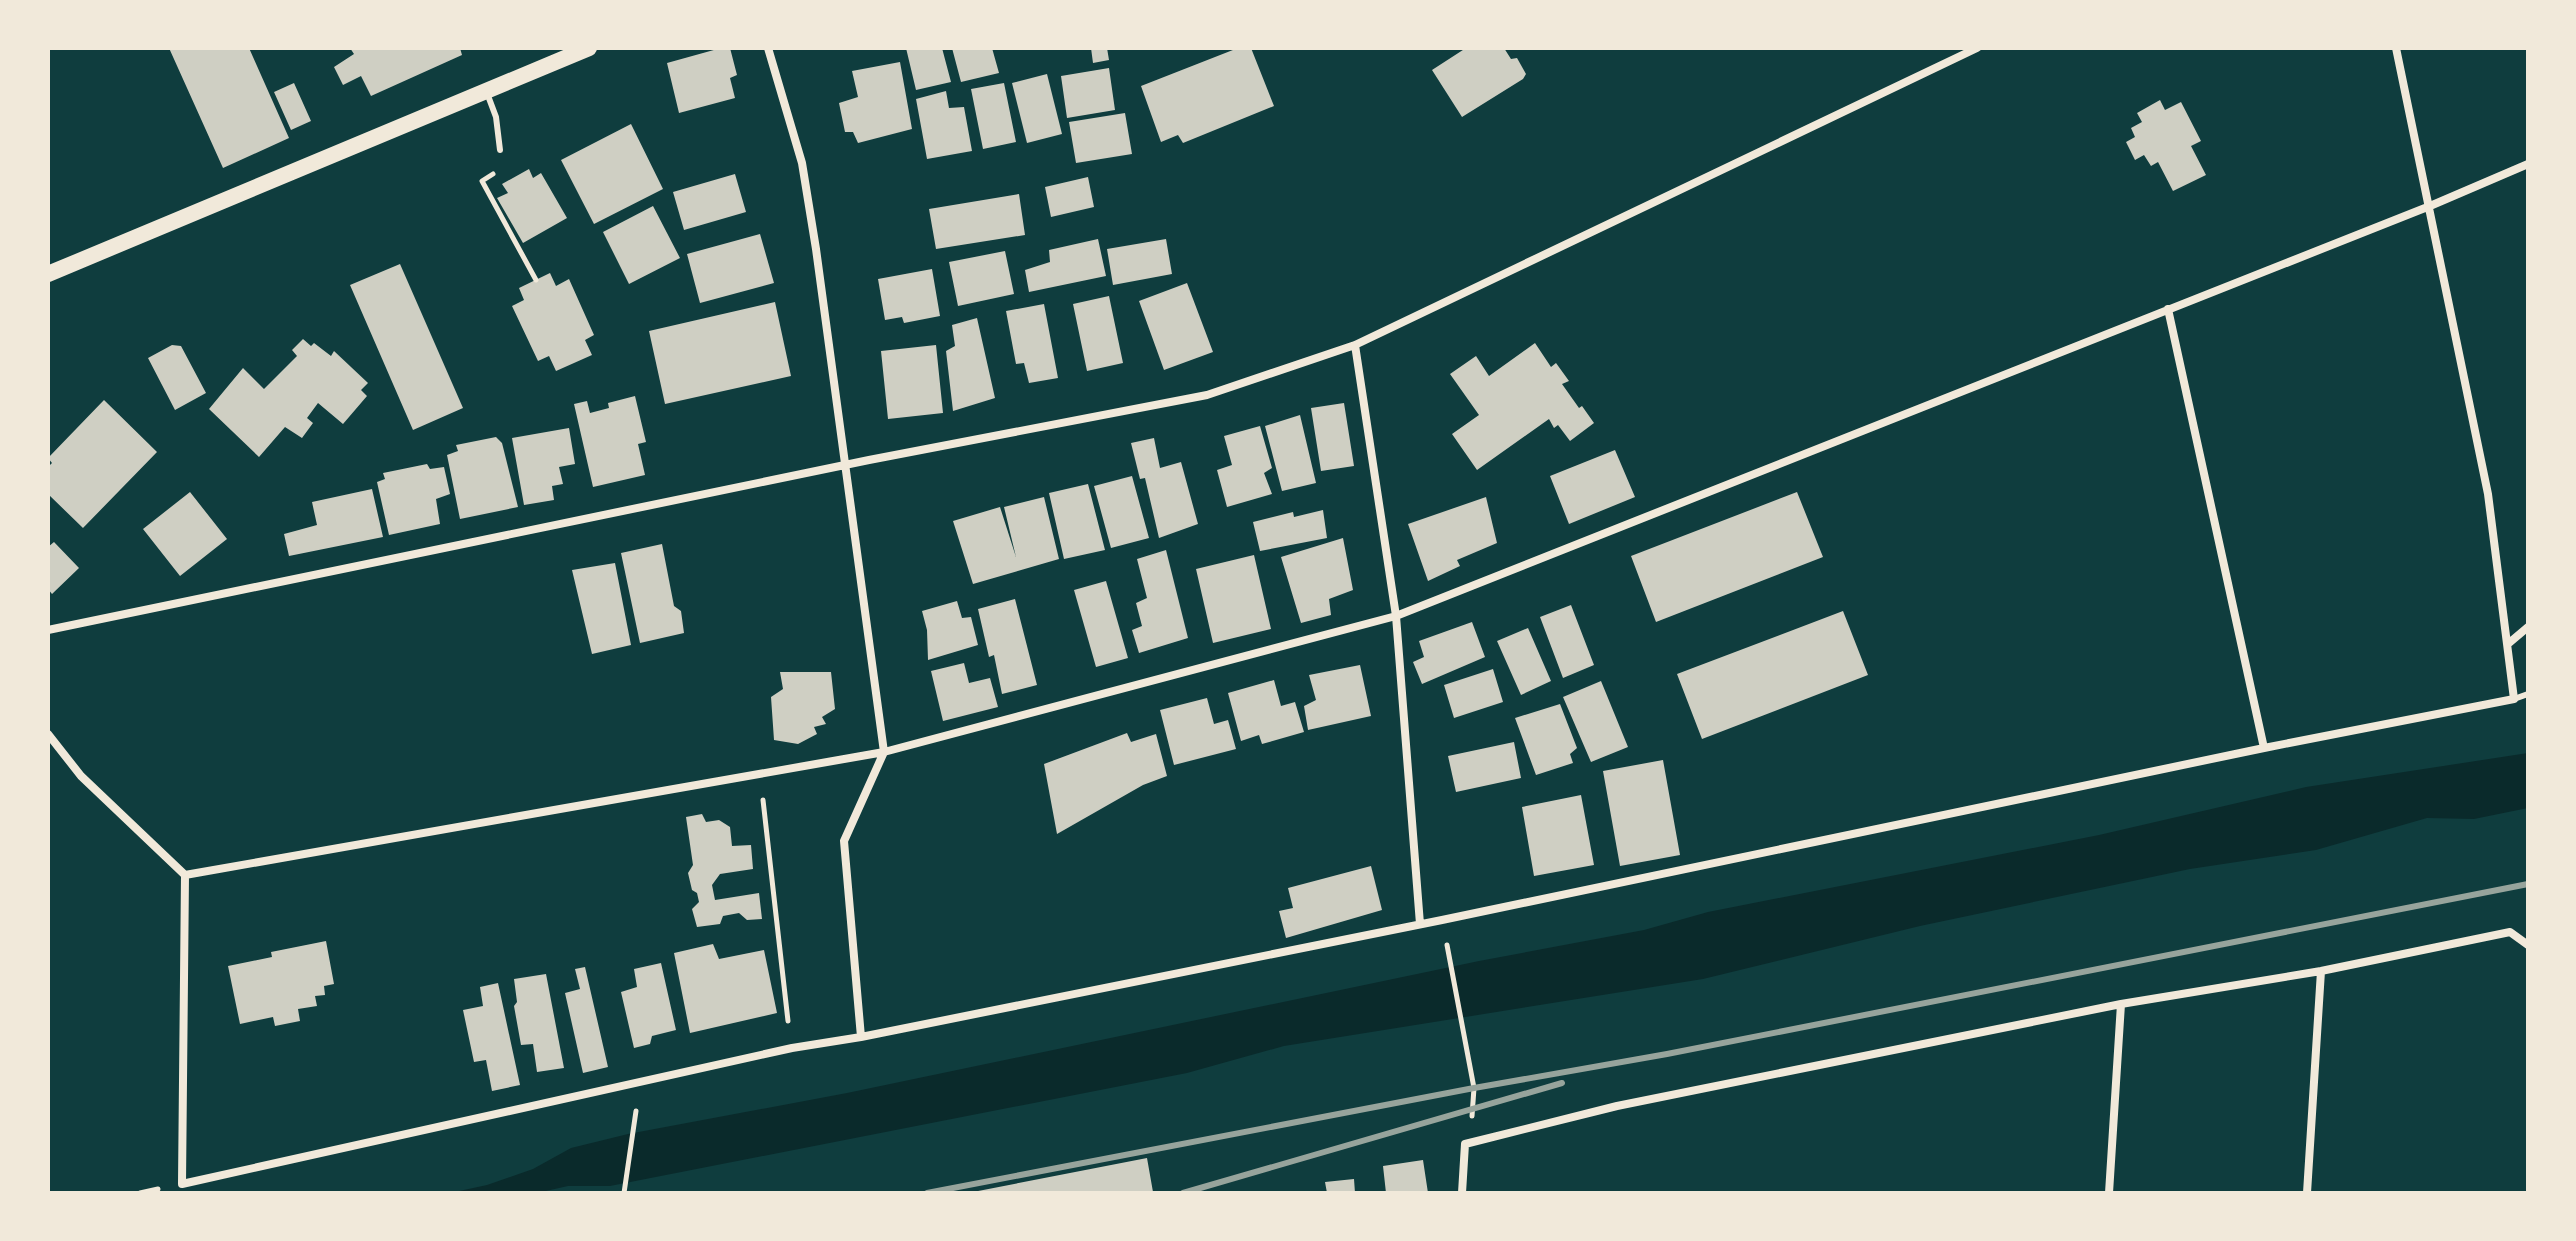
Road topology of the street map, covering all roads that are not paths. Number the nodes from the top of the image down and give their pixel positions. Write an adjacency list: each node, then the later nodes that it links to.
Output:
1 (589, 48): 5 (main road)
2 (768, 48): 12 (street)
3 (1977, 48): 11 (street)
4 (2396, 48): 8 (street)
5 (486, 90): 6 (lane); 9 (main road)
6 (500, 150)
7 (2528, 164): 8 (street)
8 (2430, 206): 10 (street); 16 (street)
9 (48, 274)
10 (2168, 309): 13 (street); 20 (street)
11 (1355, 345): 12 (street); 13 (street)
12 (844, 465): 15 (street); 21 (street)
13 (1396, 616): 21 (street); 23 (street)
14 (2528, 627): 16 (street)
15 (48, 630)
16 (2509, 643): 18 (street)
17 (2528, 694): 18 (lane)
18 (2514, 699): 20 (street)
19 (48, 734): 22 (street)
20 (2264, 748): 23 (street)
21 (884, 752): 22 (street); 27 (street)
22 (185, 875): 27 (street)
23 (1420, 924): 27 (street)
24 (2528, 945): 25 (street)
25 (2321, 971): 26 (street); 30 (street)
26 (2121, 1004): 28 (street); 29 (street)
27 (861, 1037)
28 (1462, 1193)
29 (2109, 1193)
30 (2307, 1193)

